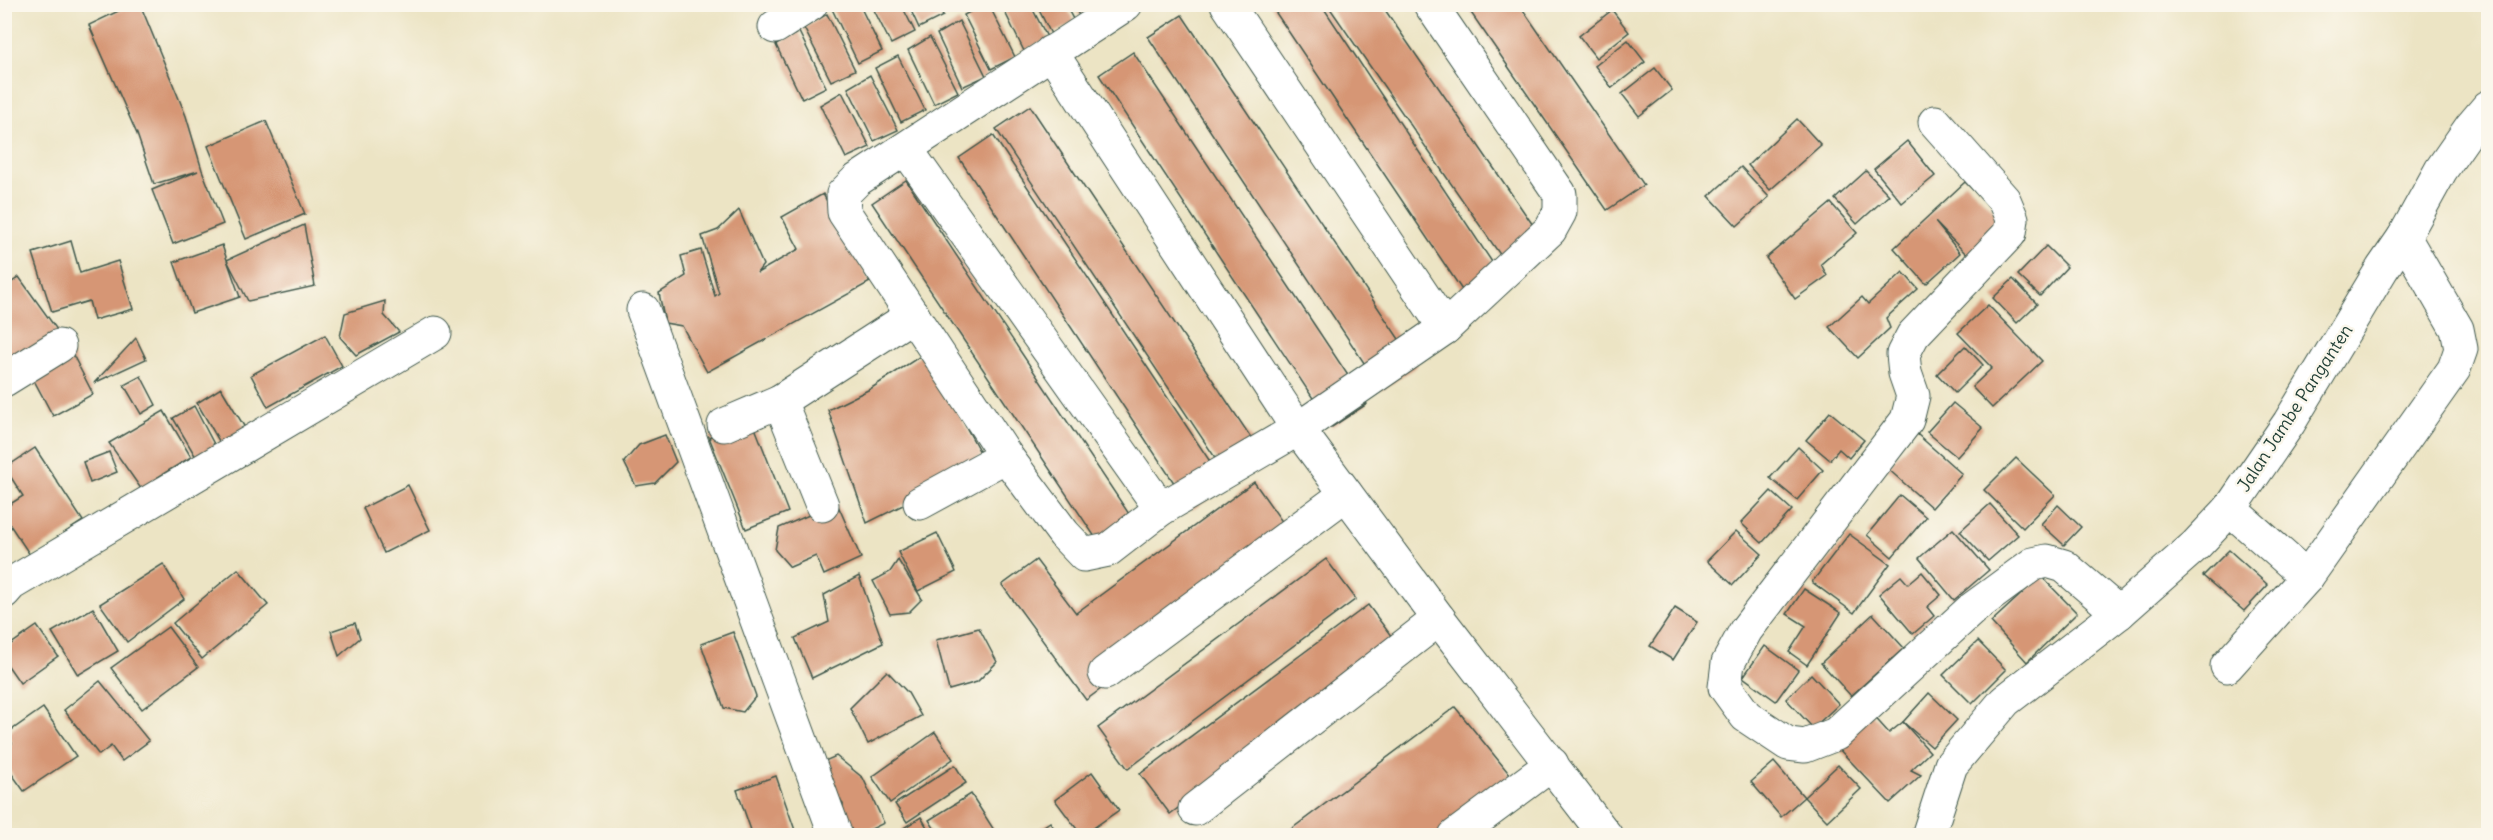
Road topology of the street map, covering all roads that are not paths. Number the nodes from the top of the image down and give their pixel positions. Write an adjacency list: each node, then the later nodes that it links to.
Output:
1 (811, 4): 5 (street)
2 (1126, 4): 6 (street)
3 (1227, 4): 13 (street)
4 (1430, 4): 13 (street)
5 (775, 27)
6 (1051, 52): 9 (street); 19 (street)
7 (1935, 122): 28 (street)
8 (2483, 122): 10 (street, Jalan Jambe Panganten)
9 (906, 149): 12 (street); 25 (street)
10 (2404, 237): 24 (street, Jalan Jambe Panganten); 26 (street)
11 (643, 310): 34 (street)
12 (913, 315): 17 (street); 20 (street)
13 (1445, 327): 19 (street)
14 (435, 333): 27 (street)
15 (59, 346): 16 (street)
16 (4, 380)
17 (780, 401): 18 (street); 23 (street)
18 (724, 425)
19 (1298, 429): 21 (street); 25 (street)
20 (1006, 456): 22 (street); 25 (street)
21 (1346, 494): 29 (street); 31 (street)
22 (920, 503)
23 (822, 505)
24 (2230, 508): 26 (street); 28 (street, Jalan Jambe Panganten)
25 (1161, 509)
26 (2307, 577): 30 (street)
27 (4, 592)
28 (2119, 613): 37 (street, Jalan Jambe Panganten)
29 (1439, 619): 32 (street); 33 (street)
30 (2227, 666)
31 (1105, 673)
32 (1552, 764): 35 (street); 36 (street)
33 (1195, 809)
34 (836, 836)
35 (1455, 836)
36 (1606, 836)
37 (1928, 836)

